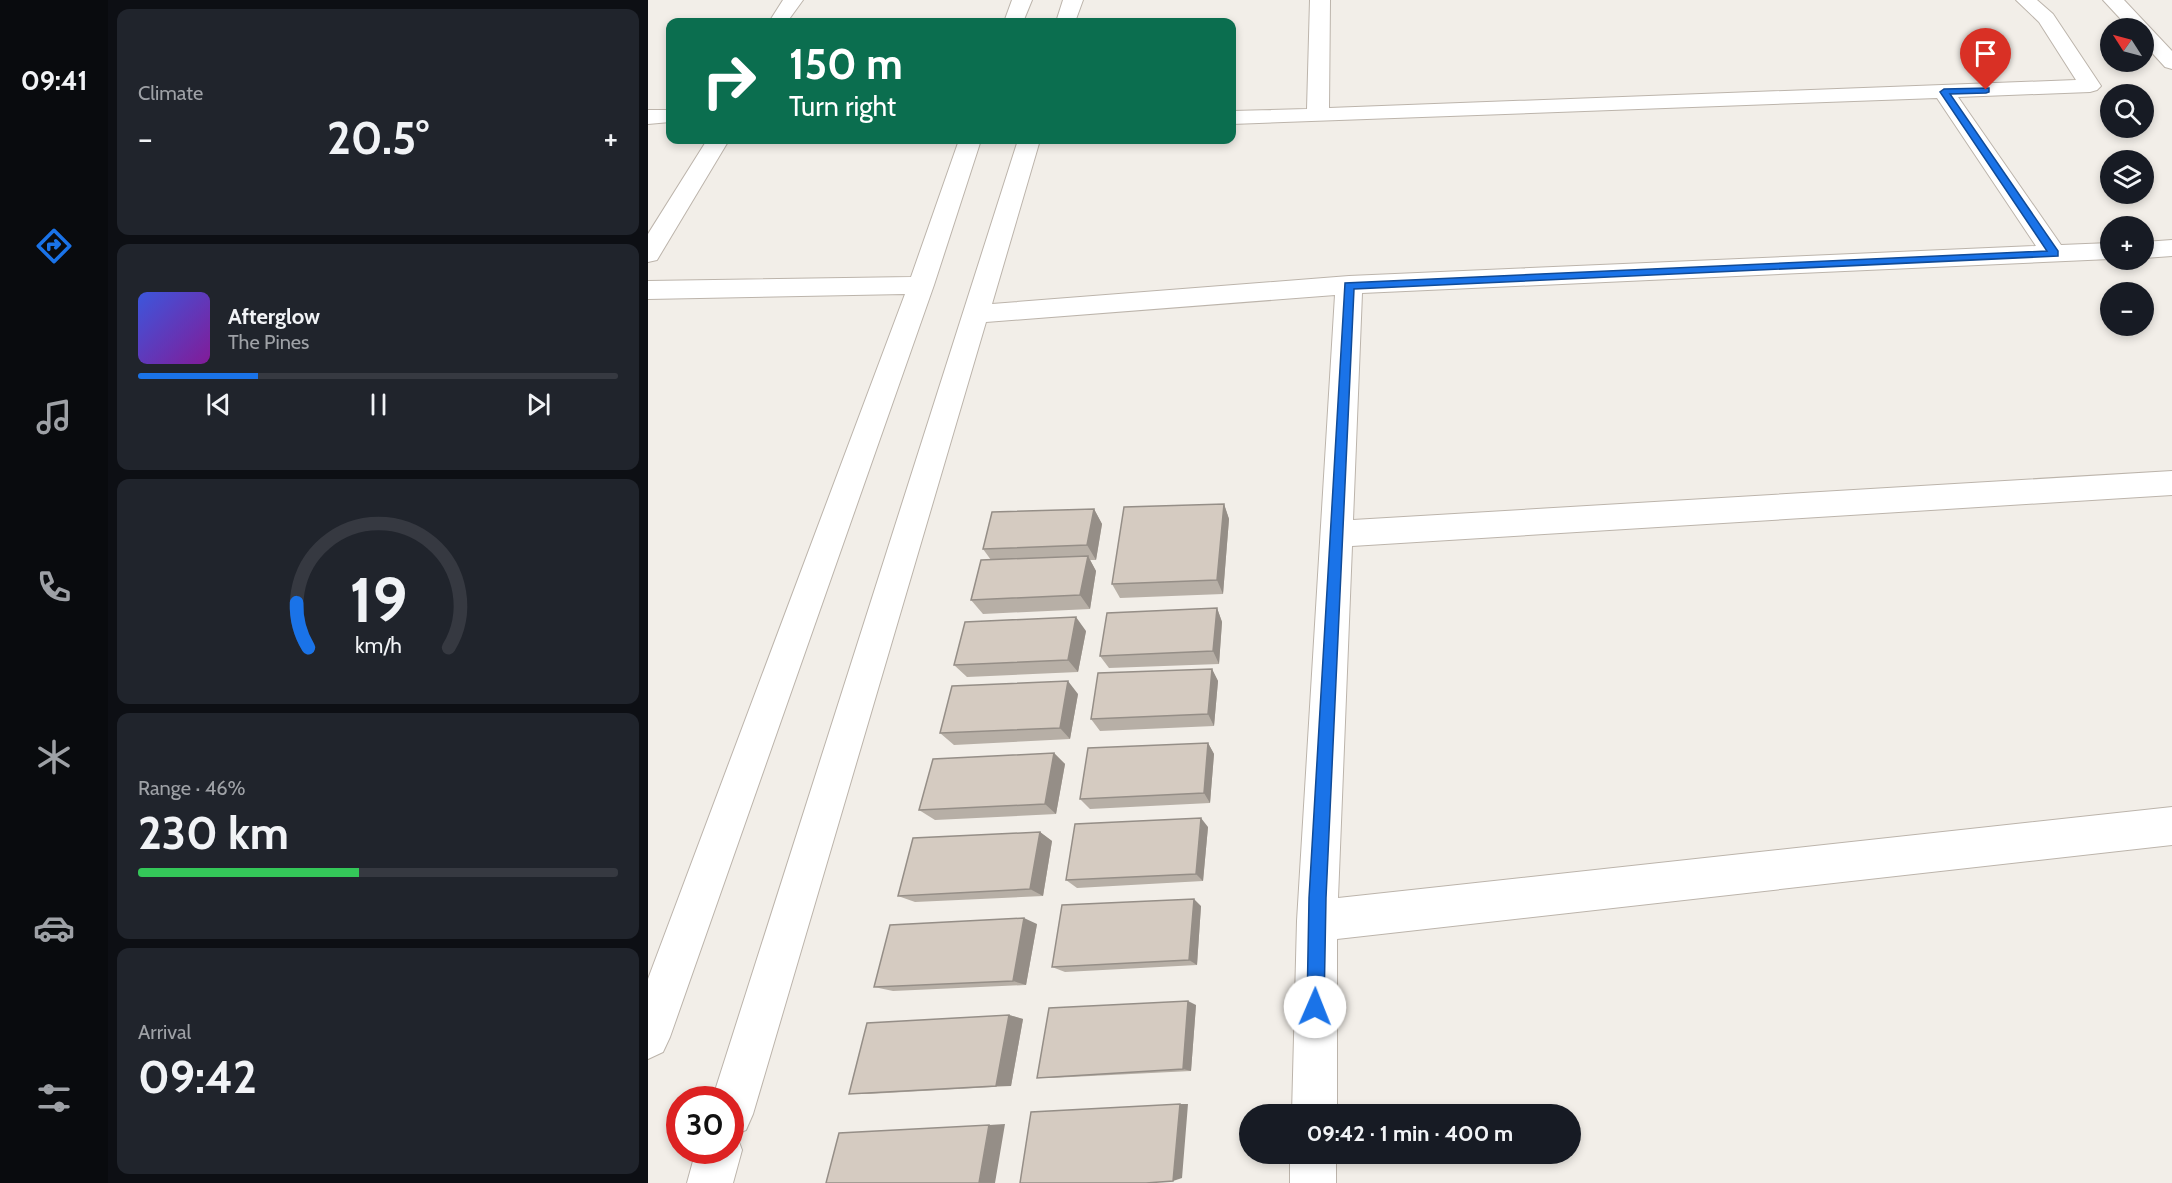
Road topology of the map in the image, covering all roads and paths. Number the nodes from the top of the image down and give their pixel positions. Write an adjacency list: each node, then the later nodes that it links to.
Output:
1 (793, 0): 7 (street)
2 (1022, 0): 8 (street)
3 (1073, 0): 9 (street)
4 (1320, 0): 14 (street)
5 (2026, 0): 13 (street)
6 (2113, 0): 10 (street)
7 (781, 18)
8 (1015, 18)
9 (1067, 18)
10 (2130, 18)
11 (2154, 44): 12 (street)
12 (2172, 63)
13 (1944, 92): 14 (street); 25 (street)
14 (1318, 115): 17 (street)
15 (666, 116): 16 (street)
16 (648, 117)
17 (1236, 118)
18 (716, 144): 24 (street)
19 (969, 144): 26 (street)
20 (1028, 144): 29 (street)
21 (2172, 248): 22 (street)
22 (2154, 249)
23 (2100, 252): 25 (street)
24 (648, 254)
25 (2054, 254): 27 (street)
26 (921, 285): 28 (street); 34 (street)
27 (1349, 285): 29 (street); 31 (street)
28 (648, 290)
29 (975, 314): 35 (street)
30 (2172, 483): 31 (street)
31 (1336, 534): 33 (street)
32 (2172, 826): 33 (street)
33 (1317, 921): 36 (street)
34 (648, 1037)
35 (739, 1086)
36 (1314, 1104)
37 (715, 1164): 39 (street)
38 (1313, 1164): 40 (street)
39 (710, 1183)
40 (1313, 1183)

